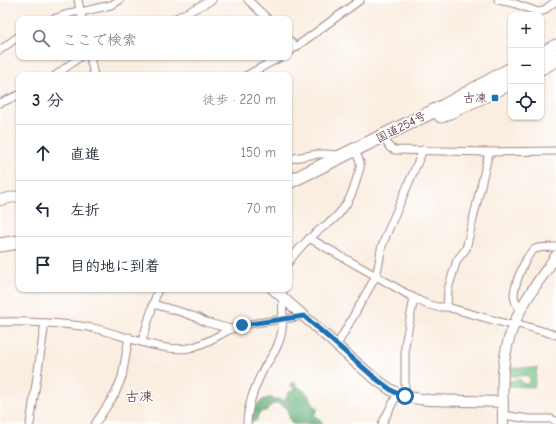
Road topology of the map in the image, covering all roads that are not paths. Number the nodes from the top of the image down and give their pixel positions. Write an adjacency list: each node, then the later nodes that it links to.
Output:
1 (78, 0): 9 (street)
2 (120, 0): 9 (street)
3 (212, 0): 10 (street)
4 (248, 0): 11 (street)
5 (360, 0): 15 (street)
6 (498, 0): 7 (street)
7 (556, 1)
8 (62, 16): 9 (street)
9 (82, 16)
10 (180, 16)
11 (265, 16)
12 (16, 38): 16 (street)
13 (292, 43): 15 (street)
14 (556, 46): 18 (highway)
15 (296, 47): 17 (street)
16 (0, 50)
17 (292, 50)
18 (544, 52)
19 (76, 60): 25 (street)
20 (92, 60): 26 (street)
21 (275, 60): 27 (street)
22 (556, 60): 23 (highway)
23 (544, 66)
24 (508, 71): 35 (highway, 国道254号)
25 (60, 72)
26 (94, 72)
27 (253, 72)
28 (509, 84): 31 (highway, 国道254号)
29 (16, 96): 30 (street)
30 (0, 103)
31 (387, 143): 32 (street); 36 (highway, 国道254号)
32 (423, 150): 33 (street); 50 (street)
33 (489, 152): 34 (street); 55 (street)
34 (556, 152)
35 (342, 156): 37 (street); 38 (highway, 国道254号)
36 (358, 157): 39 (highway, 国道254号); 44 (street)
37 (292, 159)
38 (292, 181)
39 (292, 190)
40 (16, 197): 41 (street)
41 (0, 200)
42 (16, 233): 43 (highway)
43 (0, 236)
44 (309, 238): 49 (street); 50 (street)
45 (16, 242): 46 (highway)
46 (0, 245)
47 (556, 247): 56 (street)
48 (556, 256): 56 (street)
49 (292, 258)
50 (376, 276): 53 (street); 66 (street)
51 (157, 292): 54 (street)
52 (282, 293): 57 (street); 58 (street)
53 (414, 298): 55 (street); 67 (street)
54 (153, 304): 62 (street); 65 (street)
55 (448, 307): 61 (street)
56 (520, 311): 61 (street)
57 (304, 316): 58 (street); 66 (street)
58 (282, 320): 62 (street); 73 (street)
59 (0, 322): 60 (street)
60 (44, 323): 64 (street); 71 (street)
61 (514, 325): 63 (street); 68 (street)
62 (231, 329): 65 (street)
63 (556, 334)
64 (129, 337): 65 (street); 72 (street)
65 (142, 341)
66 (337, 345): 67 (street)
67 (402, 395): 68 (street); 74 (street)
68 (503, 402): 69 (street)
69 (503, 419): 70 (street)
70 (556, 421)
71 (30, 424)
72 (95, 424)
73 (247, 424)
74 (382, 424)

